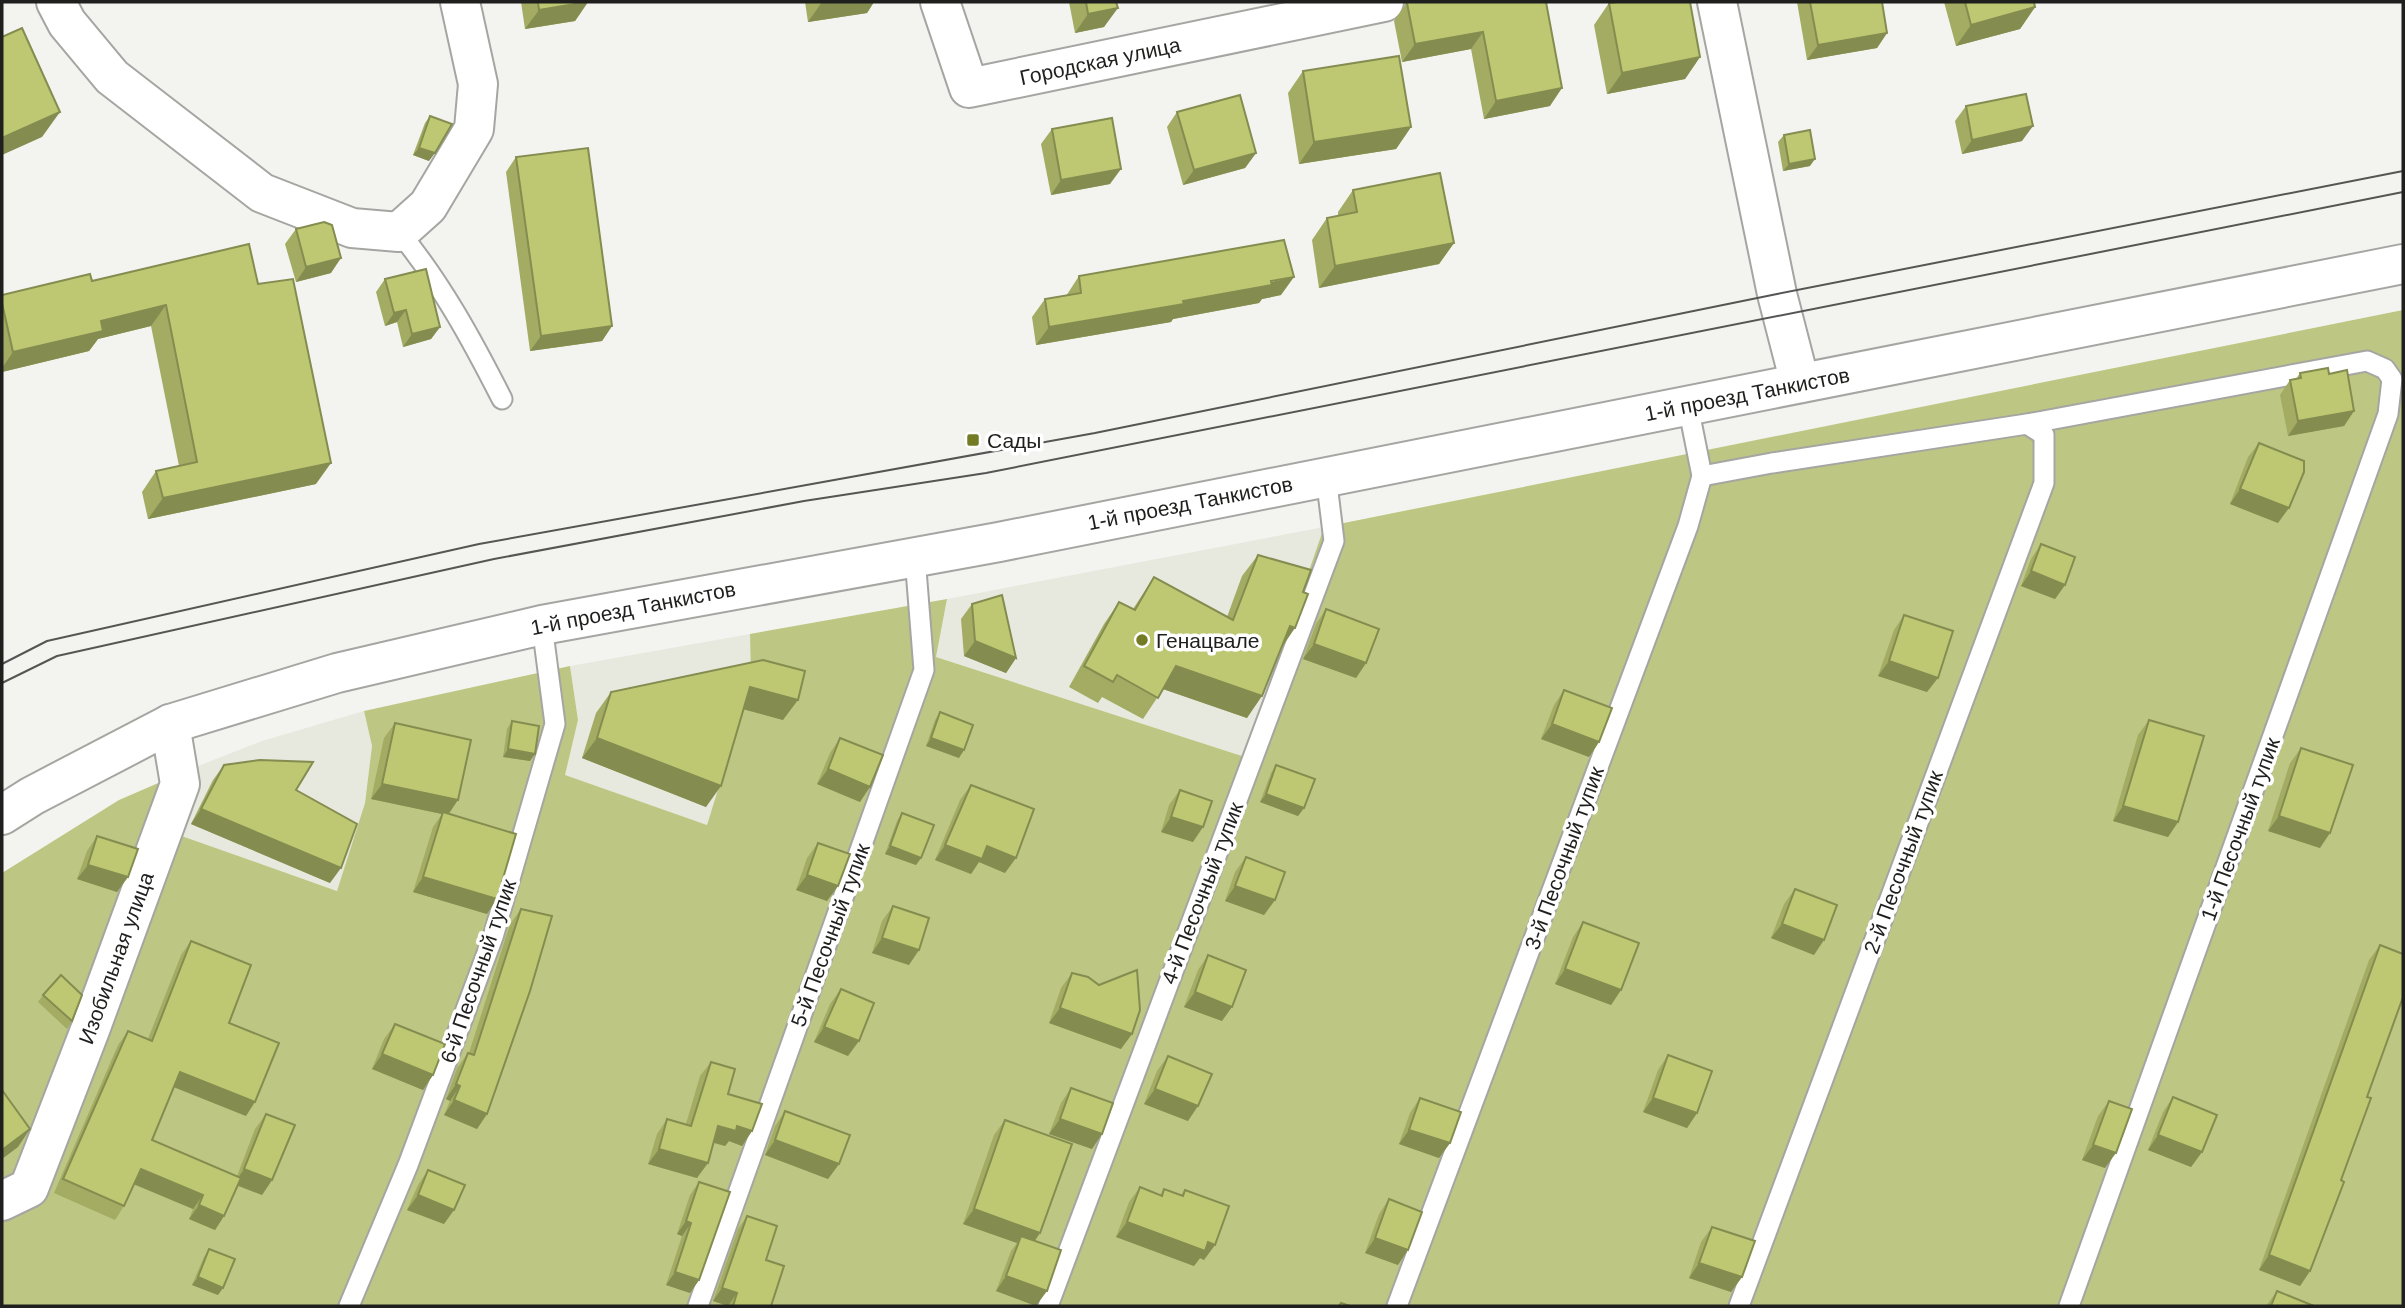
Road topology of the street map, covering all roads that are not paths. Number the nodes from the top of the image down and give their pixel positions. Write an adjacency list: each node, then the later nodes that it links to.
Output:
1 (56, 2): 7 (main road)
2 (460, 2): 7 (main road)
3 (940, 2): 6 (main road, Городская улица)
4 (1384, 2): 6 (main road, Городская улица)
5 (1717, 2): 9 (main road)
6 (1318, 8)
7 (399, 232): 10 (lane)
8 (2403, 264): 9 (main road, 1-й проезд Танкистов)
9 (1800, 383): 11 (main road, 1-й проезд Танкистов)
10 (502, 399)
11 (1688, 406): 13 (main road, 1-й проезд Танкистов); 14 (lane, 3-й Песочный тупик)
12 (2026, 424): 14 (lane); 24 (lane, 2-й Песочный тупик); 25 (lane, 1-й Песочный тупик)
13 (1326, 476): 15 (main road, 1-й проезд Танкистов); 22 (lane, 4-й Песочный тупик)
14 (1702, 476): 23 (lane, 3-й Песочный тупик)
15 (915, 556): 16 (main road, 1-й проезд Танкистов); 21 (lane, 5-й Песочный тупик)
16 (542, 625): 17 (main road, 1-й проезд Танкистов); 20 (lane, 6-й Песочный тупик)
17 (170, 724): 18 (main road, 1-й проезд Танкистов); 19 (main road, Изобильная улица)
18 (2, 815)
19 (15, 1195)
20 (349, 1306)
21 (698, 1306)
22 (1048, 1306)
23 (1398, 1306)
24 (1739, 1306)
25 (2070, 1306)

